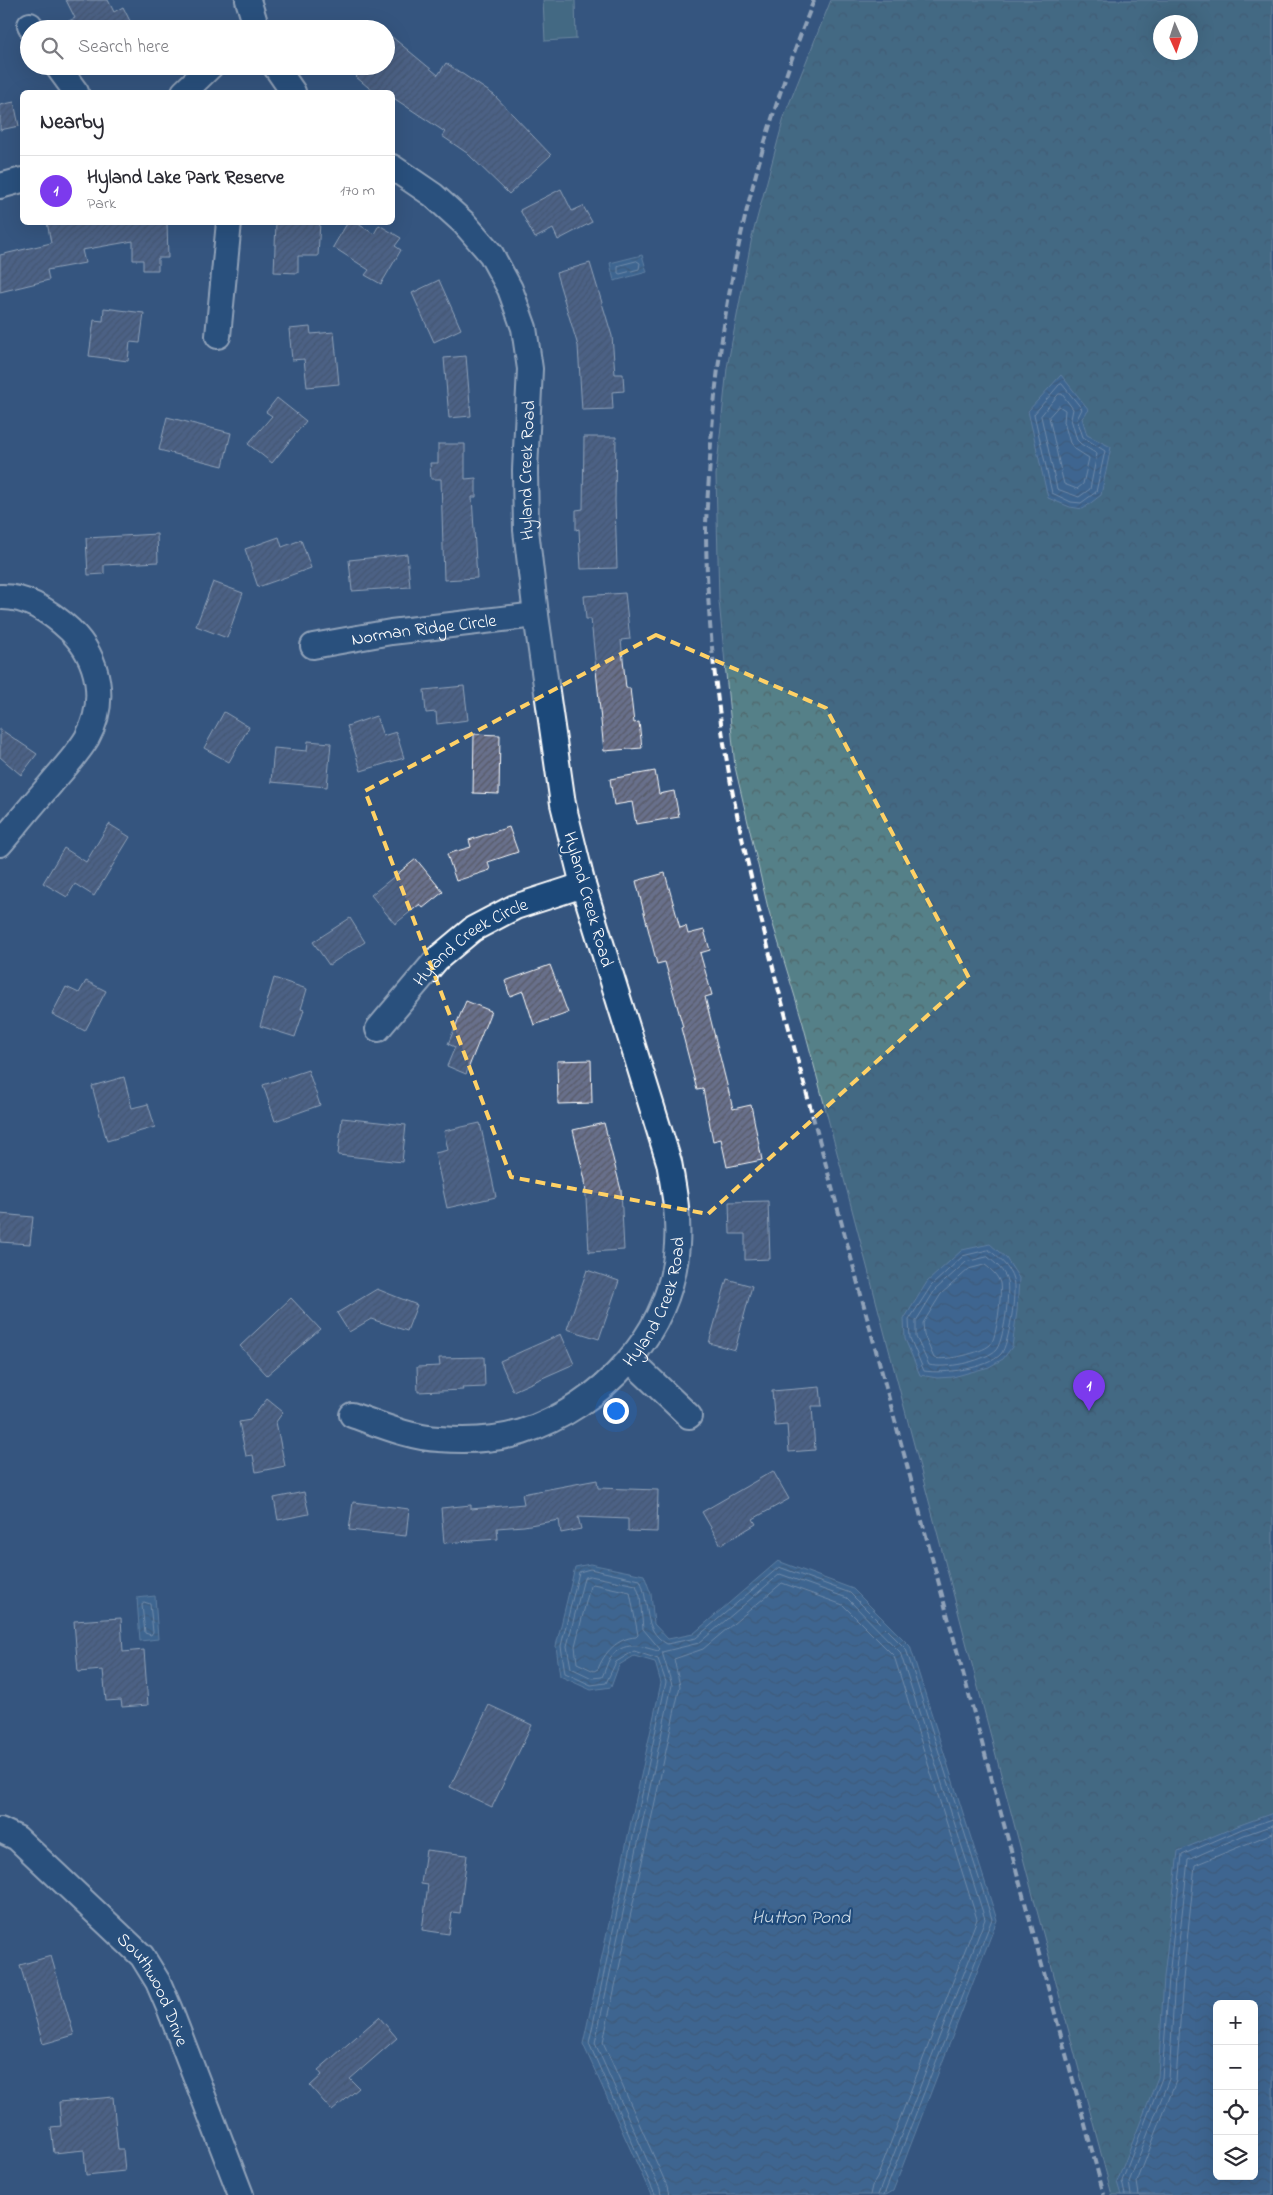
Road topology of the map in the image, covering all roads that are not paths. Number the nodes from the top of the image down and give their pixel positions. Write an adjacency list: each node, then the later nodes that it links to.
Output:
1 (64, 75): 4 (street)
2 (202, 75): 5 (street)
3 (281, 75): 6 (street)
4 (75, 90)
5 (186, 90)
6 (292, 90)
7 (395, 169): 13 (street, Hyland Creek Road)
8 (20, 181): 9 (street)
9 (0, 186)
10 (229, 225): 11 (street)
11 (218, 336)
12 (0, 597): 15 (street)
13 (536, 615): 14 (street, Norman Ridge Circle); 16 (street, Hyland Creek Road)
14 (313, 646)
15 (0, 844)
16 (583, 885): 17 (street, Hyland Creek Circle); 18 (street, Hyland Creek Road)
17 (378, 1029)
18 (630, 1360): 19 (street, Hyland Creek Road); 20 (street)
19 (352, 1415)
20 (689, 1416)
21 (0, 1830): 22 (street, Southwood Drive)
22 (240, 2195)

